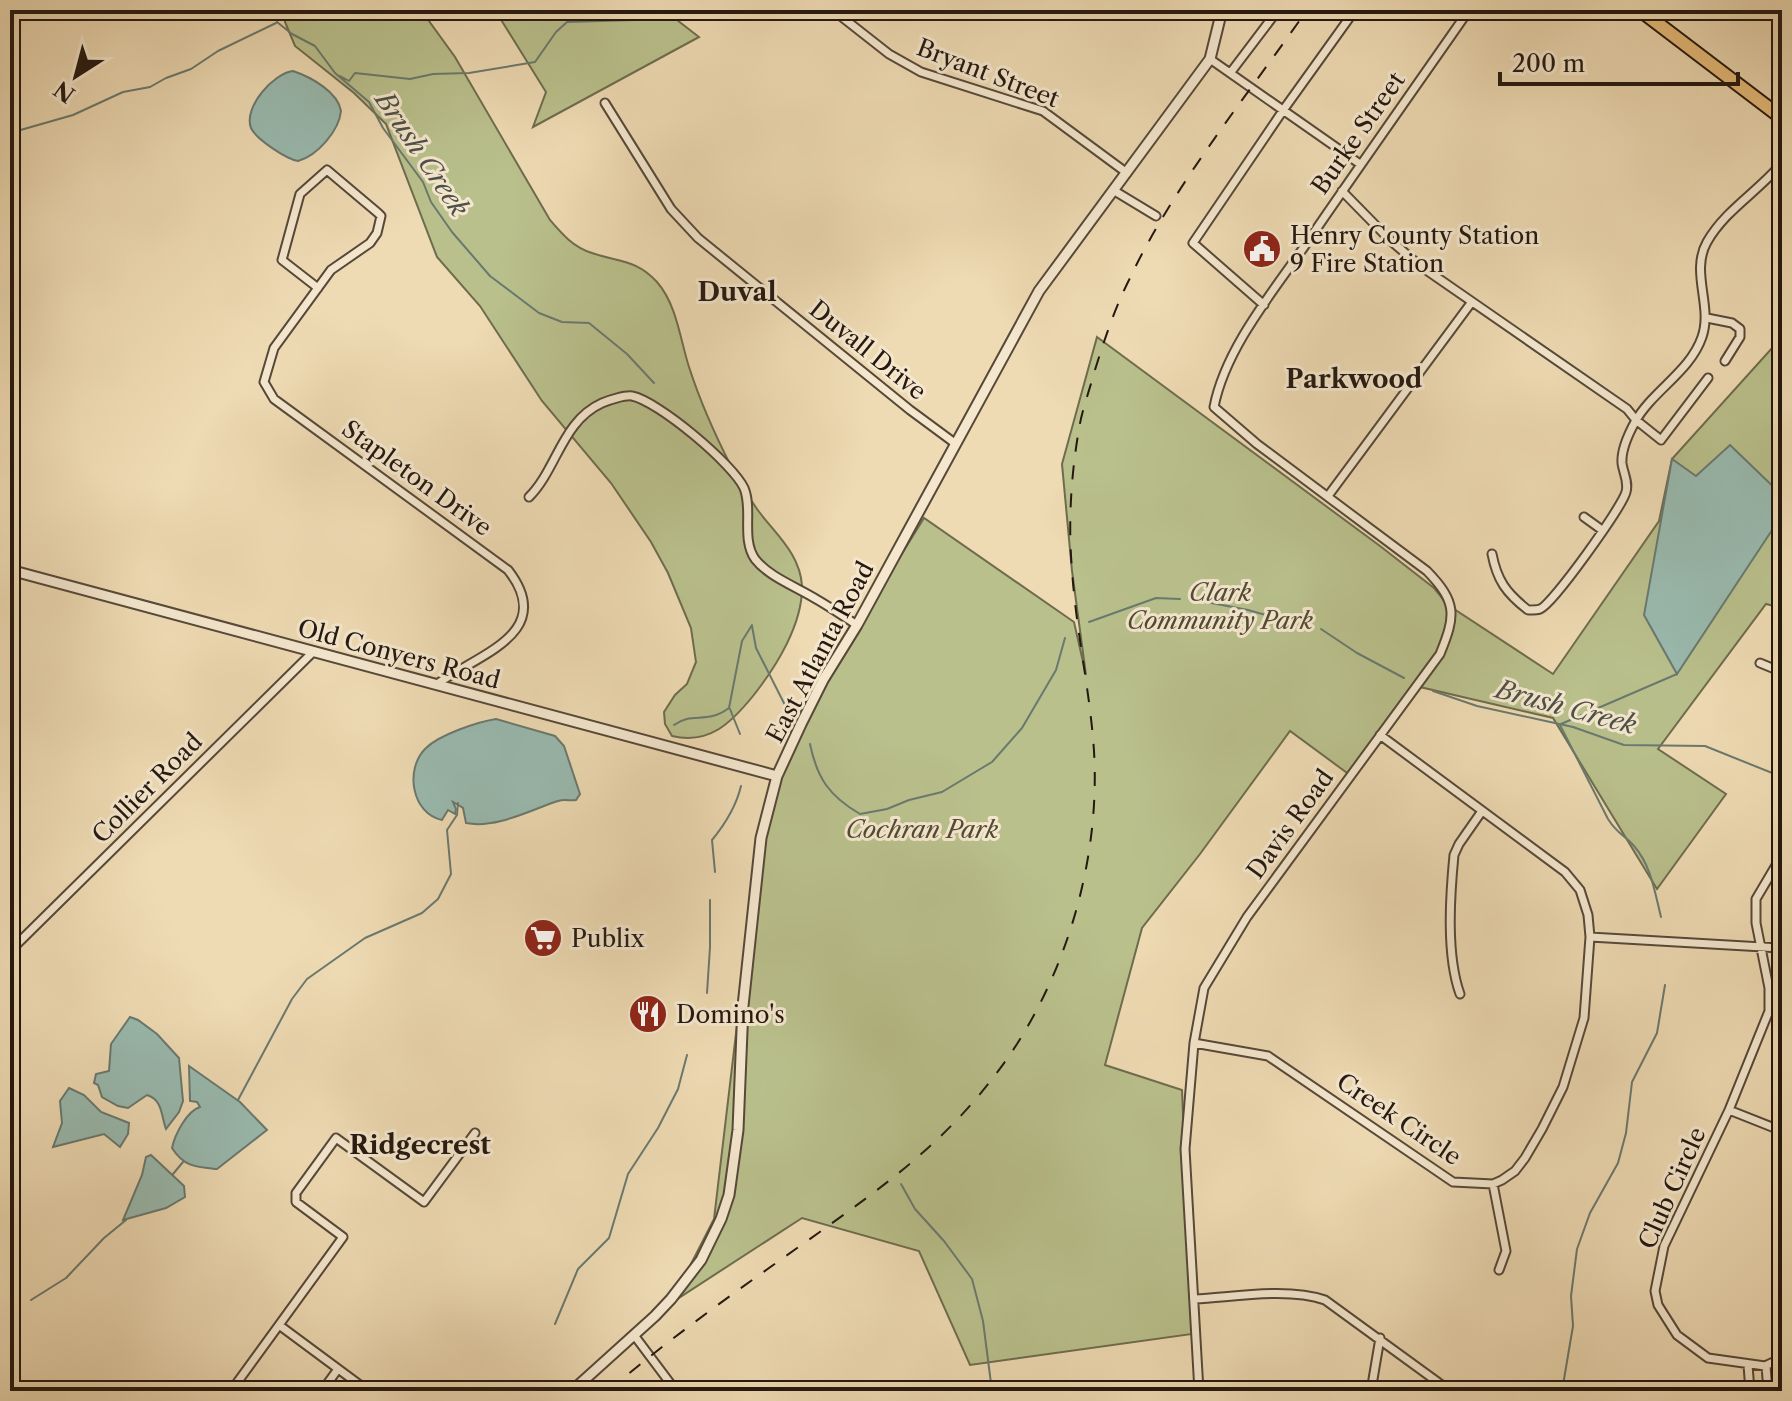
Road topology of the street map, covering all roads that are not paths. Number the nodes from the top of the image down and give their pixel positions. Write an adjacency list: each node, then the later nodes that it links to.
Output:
1 (833, 10): 14 (street, Bryant Street)
2 (1222, 10): 7 (street, East Atlanta Road)
3 (1278, 10): 8 (street)
4 (1355, 10): 10 (street)
5 (1469, 10): 13 (street, Burke Street)
6 (1640, 10): 11 (highway)
7 (1210, 59): 8 (street); 14 (street, East Atlanta Road)
8 (1231, 72): 10 (street)
9 (605, 103): 26 (street, Duvall Drive)
10 (1284, 109): 13 (street); 20 (street)
11 (1782, 118)
12 (1782, 163): 21 (street)
13 (1360, 164): 16 (street, Burke Street)
14 (1127, 173): 15 (street, East Atlanta Road)
15 (1113, 190): 17 (street); 26 (street, East Atlanta Road)
16 (1342, 191): 19 (street); 20 (street, Burke Street)
17 (1156, 216)
18 (318, 288): 18 (street, Stapleton Drive); 37 (street, Stapleton Drive)
19 (1471, 303): 25 (street); 27 (street)
20 (1264, 305): 24 (street, Burke Street)
21 (1707, 318): 22 (street); 25 (street)
22 (1725, 361)
23 (1708, 378): 25 (street)
24 (1214, 407): 27 (street, Davis Road)
25 (1636, 420): 30 (street)
26 (956, 444): 33 (street, East Atlanta Road)
27 (1328, 496): 38 (street, Davis Road)
28 (529, 497): 33 (street)
29 (1584, 517): 30 (street)
30 (1602, 530): 31 (street)
31 (1492, 554)
32 (10, 570): 34 (street, Old Conyers Road)
33 (857, 625): 39 (street, East Atlanta Road)
34 (313, 652): 37 (street, Old Conyers Road); 45 (street, Collier Road)
35 (1760, 663): 36 (street)
36 (1782, 672)
37 (437, 684): 39 (street, Old Conyers Road)
38 (1380, 735): 40 (street); 47 (street, Davis Road)
39 (777, 776): 55 (street, East Atlanta Road)
40 (1482, 811): 42 (street); 46 (street)
41 (1782, 855): 43 (street, Club Circle)
42 (1590, 937): 43 (street); 51 (street)
43 (1761, 946): 44 (street); 48 (street, Club Circle)
44 (1782, 948)
45 (10, 951)
46 (1460, 994)
47 (1194, 1043): 51 (street, Creek Circle); 53 (street, Davis Road)
48 (1729, 1110): 49 (street); 58 (street, Club Circle)
49 (1782, 1131)
50 (475, 1133): 54 (street)
51 (1493, 1184): 52 (street)
52 (1499, 1270)
53 (1195, 1299): 56 (street); 69 (street, Davis Road)
54 (279, 1325): 60 (street); 62 (street)
55 (634, 1335): 61 (street); 65 (street, East Atlanta Road)
56 (1380, 1338): 70 (street); 71 (street)
57 (1782, 1358): 59 (street, Club Circle)
58 (1748, 1365): 59 (street, Club Circle); 72 (street)
59 (1766, 1366): 73 (street)
60 (338, 1369): 63 (street); 64 (street)
61 (673, 1388): 66 (street)
62 (231, 1391)
63 (322, 1391)
64 (368, 1391)
65 (572, 1391)
66 (661, 1391)
67 (1099, 1391): 68 (street)
68 (1145, 1391)
69 (1199, 1391)
70 (1371, 1391)
71 (1450, 1391)
72 (1750, 1391)
73 (1768, 1391)

